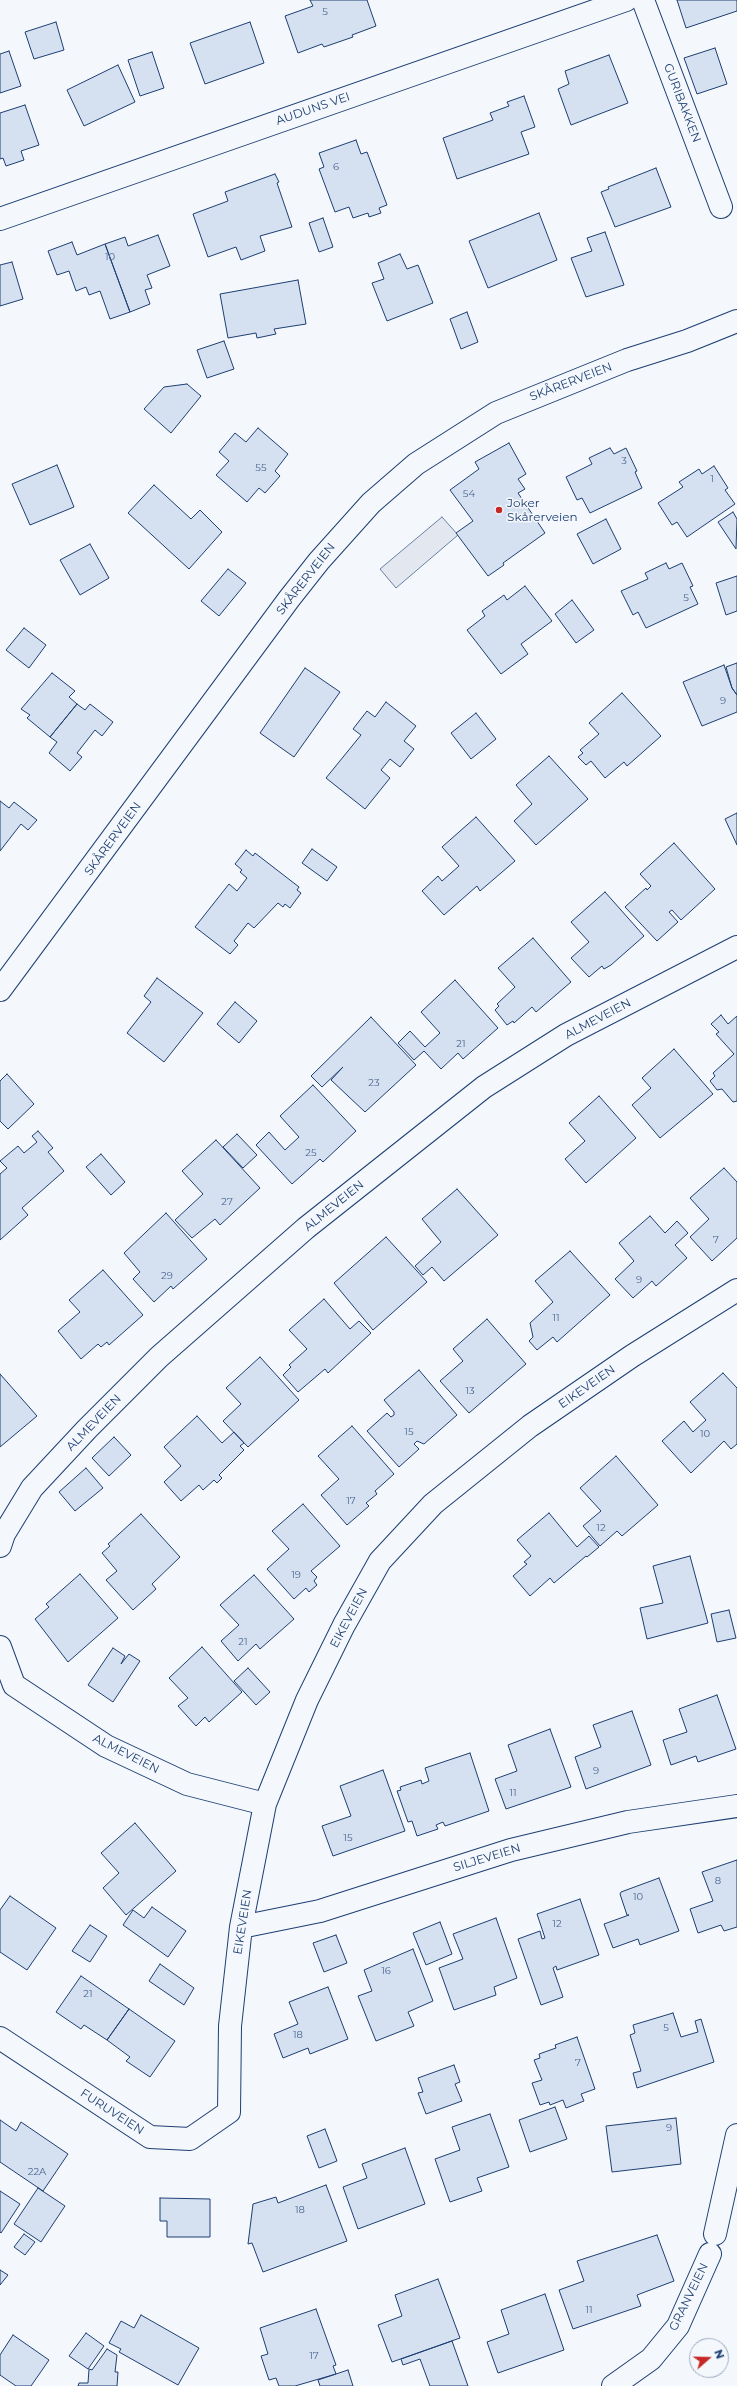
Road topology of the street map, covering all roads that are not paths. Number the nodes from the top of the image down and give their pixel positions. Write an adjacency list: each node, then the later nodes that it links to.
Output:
1 (626, 0): 4 (street, AUDUNS VEI)
2 (643, 0): 3 (street, GURIBAKKEN)
3 (721, 206)
4 (0, 218)
5 (737, 321): 7 (street, SKÅRERVEIEN)
6 (737, 947): 9 (street, ALMEVEIEN)
7 (0, 990)
8 (737, 1290): 11 (street, EIKEVEIEN)
9 (0, 1546)
10 (0, 1647): 11 (street, ALMEVEIEN)
11 (265, 1804): 13 (street, EIKEVEIEN)
12 (737, 1806): 13 (street, SILJEVEIEN)
13 (241, 1927): 15 (street, EIKEVEIEN)
14 (0, 2038): 15 (street, FURUVEIEN)
15 (229, 2112)
16 (737, 2135): 17 (street, GRANVEIEN)
17 (613, 2386)

